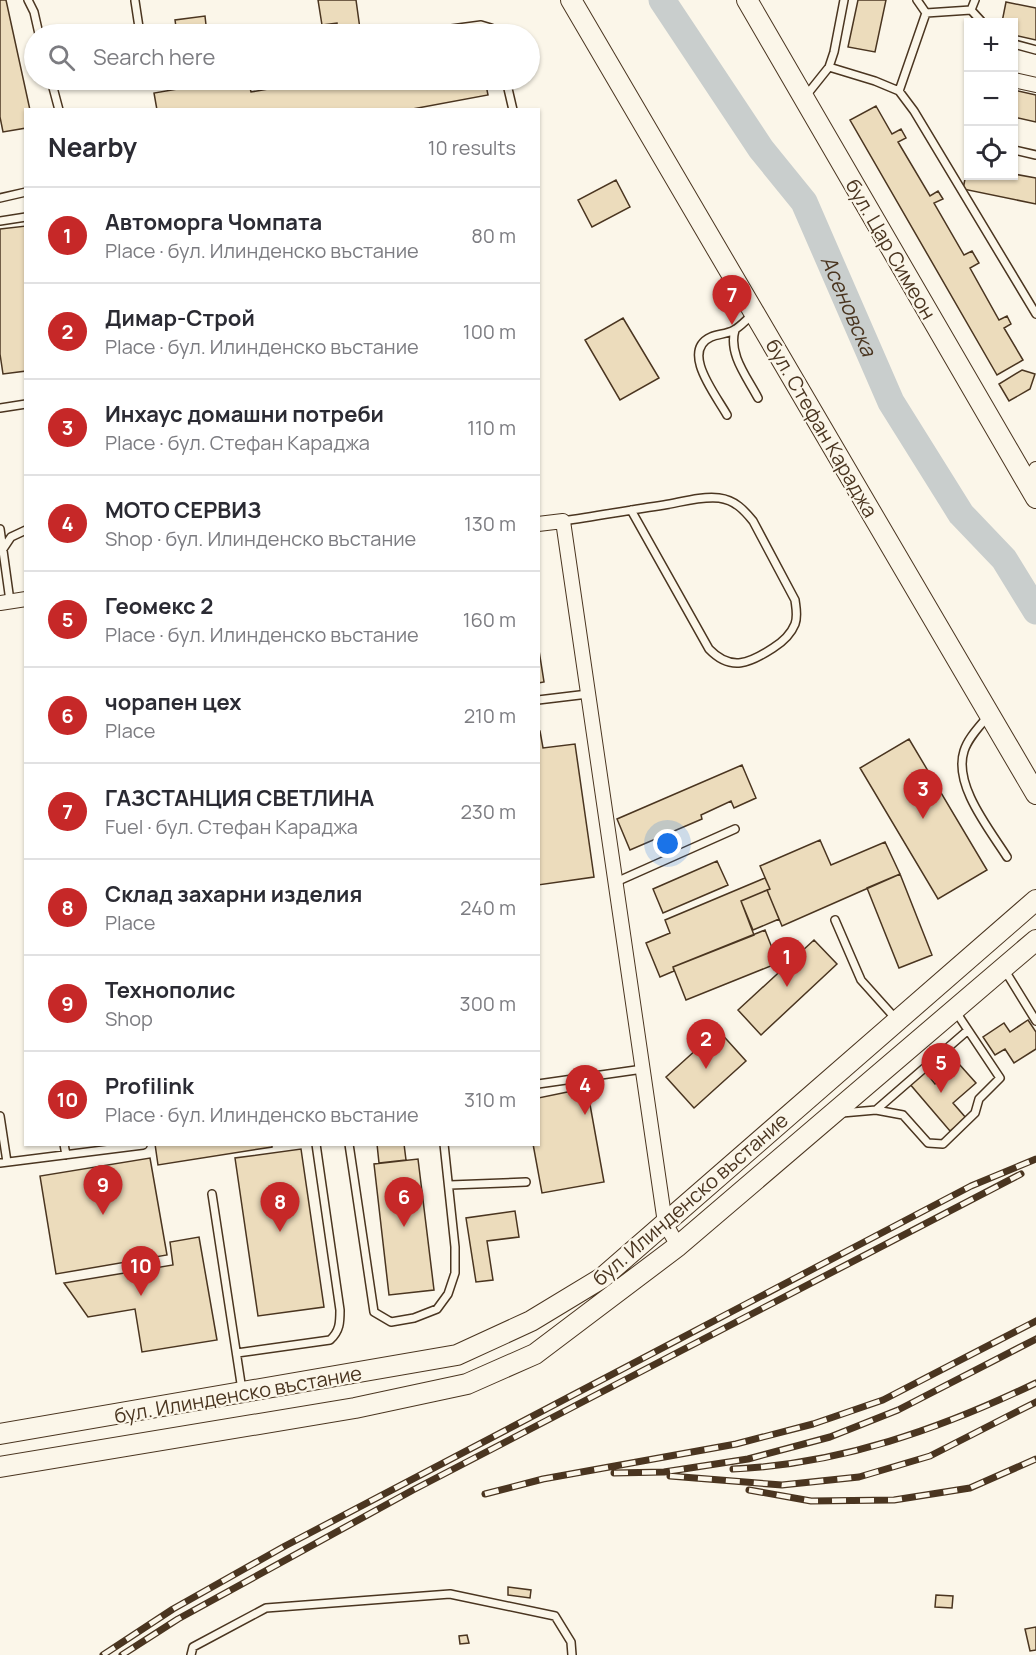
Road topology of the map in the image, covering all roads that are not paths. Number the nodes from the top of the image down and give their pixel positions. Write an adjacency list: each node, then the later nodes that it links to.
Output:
1 (28, 0): 11 (lane)
2 (571, 0): 30 (main road, бул. Стефан Караджа)
3 (747, 0): 21 (main road, бул. Цар Симеон)
4 (917, 0): 9 (lane)
5 (975, 0): 8 (lane)
6 (135, 1): 12 (lane)
7 (843, 1): 15 (lane)
8 (971, 10): 9 (lane); 10 (lane)
9 (926, 13): 20 (lane)
10 (978, 18)
11 (37, 24)
12 (138, 24)
13 (1018, 45): 14 (lane)
14 (1036, 50)
15 (829, 67): 20 (lane); 21 (lane)
16 (1018, 81): 17 (street)
17 (1036, 85)
18 (54, 90): 22 (lane)
19 (508, 90): 23 (lane)
20 (899, 91): 31 (lane)
21 (804, 99): 37 (main road, бул. Цар Симеон)
22 (58, 108)
23 (513, 108)
24 (1018, 151): 25 (lane)
25 (1036, 154)
26 (24, 192): 27 (lane)
27 (0, 198)
28 (24, 217): 29 (lane)
29 (0, 220)
30 (754, 313): 32 (lane); 48 (main road, бул. Стефан Караджа)
31 (1036, 314)
32 (735, 330): 33 (lane); 36 (lane)
33 (758, 398)
34 (24, 404): 35 (lane)
35 (0, 408)
36 (727, 415)
37 (1034, 484)
38 (631, 510): 38 (lane); 39 (lane)
39 (563, 521): 40 (street); 46 (street)
40 (540, 524)
41 (0, 529): 43 (lane)
42 (24, 531): 43 (lane)
43 (3, 549): 45 (lane)
44 (24, 599): 45 (street)
45 (5, 602)
46 (588, 694): 47 (lane); 52 (street)
47 (540, 700)
48 (989, 714): 49 (main road, бул. Стефан Караджа); 51 (lane)
49 (1036, 794)
50 (735, 829): 52 (lane)
51 (1007, 857)
52 (616, 882): 61 (street)
53 (1036, 900): 58 (main road, бул. Илинденско въстание)
54 (835, 920): 58 (lane)
55 (1036, 939): 56 (main road, бул. Илинденско въстание)
56 (1003, 967): 57 (main road, бул. Илинденско въстание); 59 (lane)
57 (954, 1010): 60 (lane); 64 (main road, бул. Илинденско въстание)
58 (897, 1020): 76 (main road, бул. Илинденско въстание)
59 (1036, 1021)
60 (967, 1031): 63 (lane); 63 (lane)
61 (644, 1069): 62 (lane); 76 (street)
62 (540, 1084)
63 (876, 1110): 64 (lane)
64 (832, 1113): 77 (main road, бул. Илинденско въстание)
65 (0, 1116): 72 (lane)
66 (64, 1146): 71 (lane)
67 (135, 1146): 71 (lane)
68 (316, 1146): 78 (lane)
69 (349, 1146): 74 (lane)
70 (444, 1146): 74 (lane)
71 (66, 1155): 72 (lane)
72 (4, 1162)
73 (526, 1182): 74 (lane)
74 (450, 1185)
75 (212, 1194): 78 (lane)
76 (665, 1223): 77 (street); 79 (main road, бул. Илинденско въстание)
77 (678, 1246): 83 (main road, бул. Илинденско въстание)
78 (237, 1353): 79 (lane)
79 (243, 1393): 81 (main road, бул. Илинденско въстание)
80 (0, 1425): 81 (main road)
81 (48, 1427): 82 (main road, бул. Илинденско въстание)
82 (0, 1434)
83 (33, 1461): 84 (main road, бул. Илинденско въстание); 85 (main road)
84 (0, 1467)
85 (0, 1483)
86 (191, 1655): 87 (lane)
87 (572, 1655)

